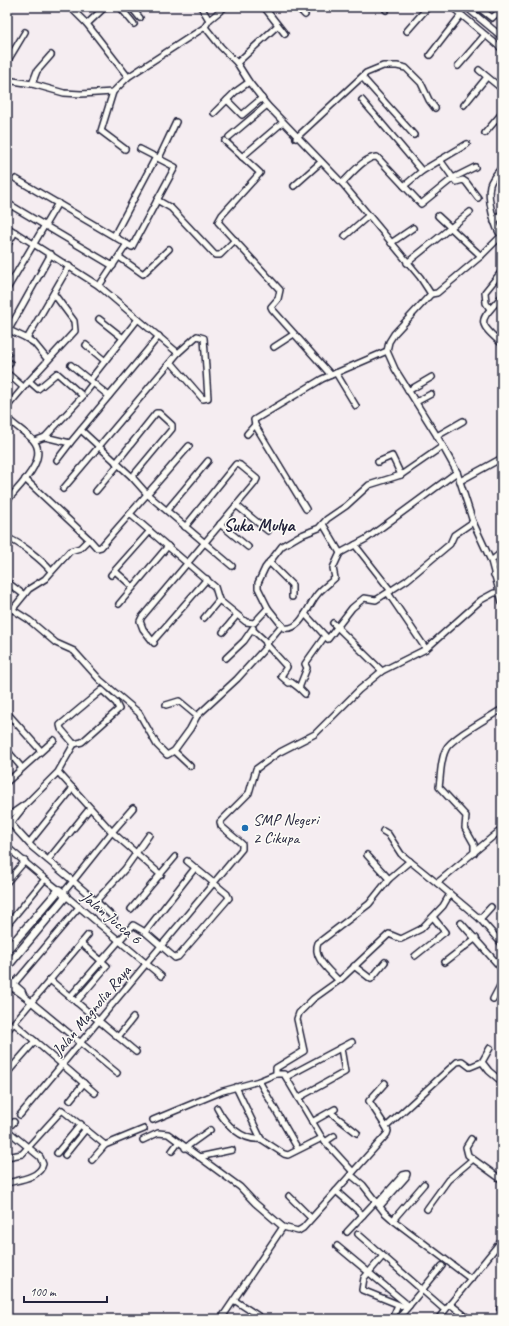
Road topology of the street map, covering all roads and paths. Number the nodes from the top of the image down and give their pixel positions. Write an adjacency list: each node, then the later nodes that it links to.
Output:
1 (70, 7): 20 (street)
2 (105, 7): 20 (street)
3 (120, 7): 18 (street)
4 (132, 7): 14 (street)
5 (201, 7): 19 (street)
6 (225, 7): 19 (street)
7 (264, 7): 22 (street)
8 (297, 7): 16 (street)
9 (428, 7): 24 (street)
10 (452, 7): 15 (street)
11 (466, 7): 28 (street)
12 (478, 7): 13 (street)
13 (502, 9)
14 (136, 13): 17 (street); 18 (street)
15 (461, 15): 27 (street); 31 (street)
16 (305, 16)
17 (140, 18)
18 (130, 19): 21 (street)
19 (209, 20): 23 (street)
20 (87, 24): 36 (street)
21 (134, 24)
22 (277, 26): 26 (street); 33 (street)
23 (205, 27): 33 (street); 36 (street)
24 (407, 31)
25 (25, 32): 32 (street)
26 (286, 34)
27 (485, 35): 29 (street); 34 (street)
28 (502, 37)
29 (502, 49)
30 (50, 55): 41 (street)
31 (430, 55)
32 (7, 62)
33 (237, 63): 40 (street)
34 (458, 66)
35 (479, 70): 38 (street)
36 (128, 77): 43 (street)
37 (362, 77): 49 (street); 55 (street); 56 (street)
38 (487, 77): 42 (street); 48 (street)
39 (7, 80): 41 (street)
40 (249, 82): 44 (street); 45 (street)
41 (32, 84): 43 (street)
42 (502, 90)
43 (113, 92): 58 (street)
44 (262, 98): 45 (street); 47 (street)
45 (227, 100): 50 (street)
46 (362, 100): 66 (street)
47 (267, 105): 53 (street); 61 (street)
48 (464, 105)
49 (435, 108)
50 (214, 113)
51 (502, 113): 54 (street)
52 (176, 122): 60 (street)
53 (283, 122): 56 (street); 61 (street)
54 (485, 133)
55 (414, 135)
56 (296, 138): 63 (street)
57 (467, 144): 62 (street)
58 (125, 149)
59 (140, 149): 60 (street)
60 (157, 157): 73 (street); 86 (street)
61 (242, 157): 89 (street)
62 (440, 160): 66 (street); 67 (street)
63 (321, 162): 69 (street); 70 (street)
64 (475, 167): 67 (street)
65 (502, 167): 80 (street)
66 (422, 171): 71 (street)
67 (454, 178): 71 (street); 72 (street)
68 (16, 179): 75 (street)
69 (342, 183): 71 (street); 78 (street)
70 (294, 186)
71 (404, 186)
72 (478, 198)
73 (157, 200): 89 (street); 92 (street)
74 (7, 202): 81 (street)
75 (58, 203): 81 (street); 86 (street)
76 (470, 212): 84 (street)
77 (502, 213): 80 (street)
78 (368, 216): 87 (street); 91 (street)
79 (438, 216): 84 (street)
80 (494, 222): 88 (street)
81 (45, 225): 90 (street); 100 (street)
82 (7, 227): 85 (street)
83 (412, 228): 91 (street)
84 (449, 228): 96 (street); 98 (street)
85 (15, 232): 90 (street); 93 (street)
86 (114, 236): 92 (street)
87 (345, 236)
88 (502, 237): 96 (street)
89 (235, 240): 111 (street)
90 (34, 243): 95 (street); 103 (street)
91 (391, 243): 98 (street)
92 (127, 244): 97 (street)
93 (7, 246)
94 (169, 249): 97 (street)
95 (51, 254): 99 (street); 110 (street)
96 (481, 256): 105 (street)
97 (119, 257): 100 (street)
98 (407, 262): 105 (street)
99 (70, 266): 102 (street); 104 (street)
100 (113, 266): 102 (street)
101 (502, 272): 107 (street)
102 (99, 286): 109 (street)
103 (7, 289)
104 (54, 294): 113 (street); 120 (street)
105 (431, 294): 118 (street)
106 (502, 296): 107 (street)
107 (490, 309): 115 (street)
108 (99, 319): 114 (street)
109 (138, 319): 112 (street); 114 (street)
110 (8, 332): 113 (street)
111 (294, 334): 117 (street); 126 (street)
112 (159, 336): 119 (street); 134 (street)
113 (26, 338): 120 (street)
114 (123, 338): 121 (street)
115 (501, 341)
116 (86, 345): 121 (street)
117 (274, 347)
118 (386, 351): 125 (street); 131 (street)
119 (178, 353): 122 (street); 122 (street)
120 (48, 360): 128 (street)
121 (105, 361): 129 (street)
122 (171, 362): 149 (street)
123 (71, 365): 129 (street)
124 (7, 372): 130 (street)
125 (336, 373): 126 (street); 136 (street)
126 (331, 375): 140 (street)
127 (432, 377): 131 (street)
128 (29, 381): 130 (street); 144 (street)
129 (92, 382): 132 (street); 134 (street)
130 (23, 387): 137 (street)
131 (408, 391): 135 (street)
132 (86, 392)
133 (431, 394): 135 (street)
134 (109, 396): 141 (street)
135 (416, 402): 143 (street)
136 (356, 406)
137 (7, 407)
138 (7, 418): 145 (street)
139 (463, 421): 143 (street)
140 (255, 424): 142 (street); 165 (street)
141 (81, 430): 146 (street); 149 (street)
142 (247, 434)
143 (437, 436): 148 (street)
144 (45, 437): 145 (street); 146 (street)
145 (34, 441): 158 (street)
146 (70, 443): 151 (street)
147 (189, 446): 162 (street)
148 (443, 446): 155 (street); 156 (street)
149 (100, 447): 154 (street); 160 (street)
150 (502, 458): 159 (street)
151 (57, 460)
152 (208, 461): 166 (street)
153 (378, 462): 156 (street)
154 (117, 464): 157 (street); 157 (street); 161 (street)
155 (457, 472): 159 (street); 177 (street)
156 (401, 475): 170 (street)
157 (132, 477): 162 (street)
158 (25, 479): 163 (street); 175 (street)
159 (460, 482): 168 (street)
160 (63, 489)
161 (96, 491)
162 (147, 494): 166 (street); 167 (street)
163 (7, 501)
164 (236, 505): 169 (street); 171 (street); 172 (street)
165 (306, 509)
166 (167, 510): 171 (street)
167 (130, 514): 173 (street); 175 (street)
168 (473, 522): 182 (street); 192 (street)
169 (220, 524): 176 (street); 179 (street)
170 (323, 524): 181 (street); 183 (street)
171 (186, 527): 176 (street)
172 (268, 530)
173 (150, 531): 178 (street); 191 (street)
174 (7, 538): 187 (street)
175 (89, 539): 187 (street)
176 (203, 543): 184 (street); 185 (street)
177 (355, 545): 181 (street); 192 (street)
178 (168, 546): 184 (street); 191 (street)
179 (248, 547)
180 (502, 552): 182 (street)
181 (340, 553): 201 (street)
182 (491, 561): 188 (street)
183 (269, 562): 195 (street); 200 (street)
184 (188, 563): 189 (street); 189 (street)
185 (232, 566)
186 (502, 570): 188 (street)
187 (51, 571): 194 (street)
188 (494, 575): 193 (street)
189 (206, 579): 196 (street)
190 (7, 582): 194 (street)
191 (133, 587): 198 (street)
192 (389, 592): 206 (street); 211 (street)
193 (499, 593): 197 (street); 211 (street, Jalan Magnolia Raya)
194 (24, 595): 199 (street)
195 (292, 597)
196 (219, 600): 202 (street); 203 (street)
197 (502, 602)
198 (119, 604)
199 (9, 608): 223 (street)
200 (268, 608): 204 (street); 205 (street)
201 (305, 614): 205 (street); 209 (street)
202 (236, 615): 204 (street); 208 (street)
203 (204, 618)
204 (252, 623): 207 (street)
205 (282, 625): 210 (street)
206 (336, 625): 209 (street); 213 (street)
207 (253, 630): 210 (street); 212 (street)
208 (223, 632)
209 (325, 636): 214 (street)
210 (267, 644): 214 (street); 219 (street)
211 (426, 650): 213 (street, Jalan Magnolia Raya)
212 (226, 658)
213 (382, 671): 255 (street, Jalan Magnolia Raya)
214 (299, 688): 215 (street)
215 (305, 694)
216 (166, 705): 219 (street)
217 (502, 709): 240 (street)
218 (10, 714): 224 (street)
219 (197, 716): 223 (street)
220 (54, 740): 224 (street)
221 (74, 744): 221 (street); 227 (street)
222 (7, 750): 226 (street)
223 (174, 750): 225 (street)
224 (41, 751): 226 (street)
225 (190, 766)
226 (22, 768): 228 (street)
227 (58, 772): 229 (street); 230 (street)
228 (7, 782)
229 (74, 788): 231 (street); 238 (street)
230 (26, 804): 233 (street); 238 (street)
231 (90, 808): 236 (street); 244 (street)
232 (133, 808): 236 (street)
233 (8, 816)
234 (502, 829): 240 (street)
235 (383, 831): 247 (street)
236 (112, 832): 241 (street); 252 (street)
237 (149, 835): 241 (street)
238 (29, 843): 244 (street)
239 (7, 847): 245 (street, Jalan Jucca 6)
240 (474, 853): 254 (street)
241 (136, 854): 249 (street); 258 (street)
242 (367, 855): 251 (street)
243 (176, 857): 249 (street)
244 (48, 860): 252 (street)
245 (25, 861): 250 (street, Jalan Jucca 6); 253 (street)
246 (187, 861): 248 (street)
247 (410, 861): 251 (street); 254 (street)
248 (195, 868): 255 (street); 267 (street)
249 (161, 875): 261 (street)
250 (45, 879): 256 (street, Jalan Jucca 6); 266 (street)
251 (389, 879): 286 (street)
252 (73, 881): 256 (street); 258 (street)
253 (7, 882)
254 (437, 883): 257 (street)
255 (214, 884): 273 (street, Jalan Magnolia Raya); 273 (street)
256 (62, 893): 260 (street, Jalan Jucca 6); 274 (street); 281 (street)
257 (450, 894): 262 (street); 264 (street)
258 (96, 902): 263 (street)
259 (491, 907): 264 (street)
260 (79, 908): 270 (street, Jalan Jucca 6); 288 (street)
261 (131, 909)
262 (433, 917): 275 (street); 280 (street)
263 (114, 918)
264 (480, 919): 272 (street)
265 (461, 923): 269 (street)
266 (7, 925)
267 (144, 932): 270 (street); 273 (street)
268 (88, 935): 271 (street)
269 (476, 938): 278 (street); 282 (street)
270 (119, 942): 276 (street); 279 (street, Jalan Jucca 6)
271 (81, 943): 276 (street); 285 (street)
272 (502, 944)
273 (161, 946): 279 (street, Jalan Magnolia Raya)
274 (7, 950)
275 (415, 956)
276 (101, 960): 290 (street); 293 (street)
277 (385, 962): 280 (street)
278 (445, 962)
279 (147, 964): 283 (street, Jalan Jucca 6); 295 (street, Jalan Magnolia Raya)
280 (354, 966): 286 (street)
281 (7, 967)
282 (502, 969)
283 (162, 976)
284 (7, 978): 288 (street)
285 (50, 980): 290 (street); 292 (street)
286 (338, 980): 309 (street)
287 (502, 982): 291 (street)
288 (11, 985): 289 (street); 292 (street)
289 (7, 993)
290 (70, 997): 293 (street)
291 (493, 999)
292 (31, 1002): 296 (street); 300 (street)
293 (76, 1002): 295 (street)
294 (133, 1018): 298 (street)
295 (98, 1020): 298 (street); 300 (street, Jalan Magnolia Raya)
296 (14, 1023): 297 (street); 299 (street)
297 (7, 1031)
298 (118, 1037): 304 (street)
299 (35, 1041): 306 (street); 307 (street, Jalan Magnolia Raya)
300 (80, 1042): 306 (street, Jalan Magnolia Raya); 308 (street)
301 (352, 1042): 302 (street)
302 (341, 1048): 310 (street); 317 (street)
303 (490, 1048): 305 (street)
304 (136, 1052)
305 (482, 1062): 312 (street); 325 (street)
306 (62, 1064): 313 (street); 320 (street, Jalan Magnolia Raya)
307 (7, 1073)
308 (117, 1073)
309 (276, 1074): 310 (street); 311 (street)
310 (286, 1076): 317 (street)
311 (259, 1081): 315 (street); 340 (street)
312 (502, 1082)
313 (84, 1083): 316 (street); 318 (street)
314 (385, 1083): 325 (street)
315 (236, 1087): 321 (street); 334 (street)
316 (95, 1093)
317 (298, 1098): 323 (street)
318 (70, 1100)
319 (217, 1108): 334 (street)
320 (20, 1115)
321 (153, 1120)
322 (14, 1122): 328 (street)
323 (312, 1122): 330 (street); 335 (street)
324 (81, 1124): 326 (street); 338 (street); 343 (street)
325 (386, 1127): 349 (street)
326 (86, 1129): 337 (street); 344 (street)
327 (144, 1129): 337 (street)
328 (7, 1130): 338 (street)
329 (210, 1130): 339 (street)
330 (357, 1133)
331 (334, 1136): 335 (street)
332 (471, 1139): 347 (street)
333 (144, 1140): 336 (street)
334 (261, 1140): 340 (street)
335 (324, 1140): 340 (street); 349 (street)
336 (178, 1143): 339 (street); 342 (street)
337 (105, 1146): 348 (street)
338 (28, 1147): 345 (street); 351 (street)
339 (185, 1148): 346 (street)
340 (298, 1149)
341 (232, 1150): 346 (street)
342 (172, 1151)
343 (57, 1153)
344 (65, 1155)
345 (7, 1157)
346 (199, 1157): 360 (street)
347 (474, 1159): 350 (street); 356 (street)
348 (92, 1160)
349 (352, 1174): 353 (street); 355 (street)
350 (502, 1180)
351 (7, 1183)
352 (424, 1184): 359 (street)
353 (336, 1191): 357 (street); 358 (street)
354 (289, 1196): 358 (street)
355 (378, 1203): 355 (street); 357 (street); 359 (street)
356 (427, 1209)
357 (363, 1215): 361 (street)
358 (311, 1218): 360 (street)
359 (393, 1220): 368 (street)
360 (283, 1227): 370 (street)
361 (347, 1232)
362 (358, 1234): 365 (street)
363 (502, 1240): 368 (street)
364 (337, 1246): 367 (street)
365 (383, 1256): 367 (street); 369 (street)
366 (442, 1266): 369 (street)
367 (369, 1273): 372 (street); 373 (street)
368 (471, 1279): 371 (street)
369 (423, 1289): 373 (street); 374 (street)
370 (234, 1300): 375 (street); 376 (street)
371 (450, 1304): 374 (street); 380 (street)
372 (398, 1305): 373 (street); 377 (street)
373 (408, 1307): 378 (street)
374 (445, 1310): 379 (street)
375 (260, 1317)
376 (221, 1319)
377 (392, 1319)
378 (398, 1319)
379 (438, 1319)
380 (469, 1319)

